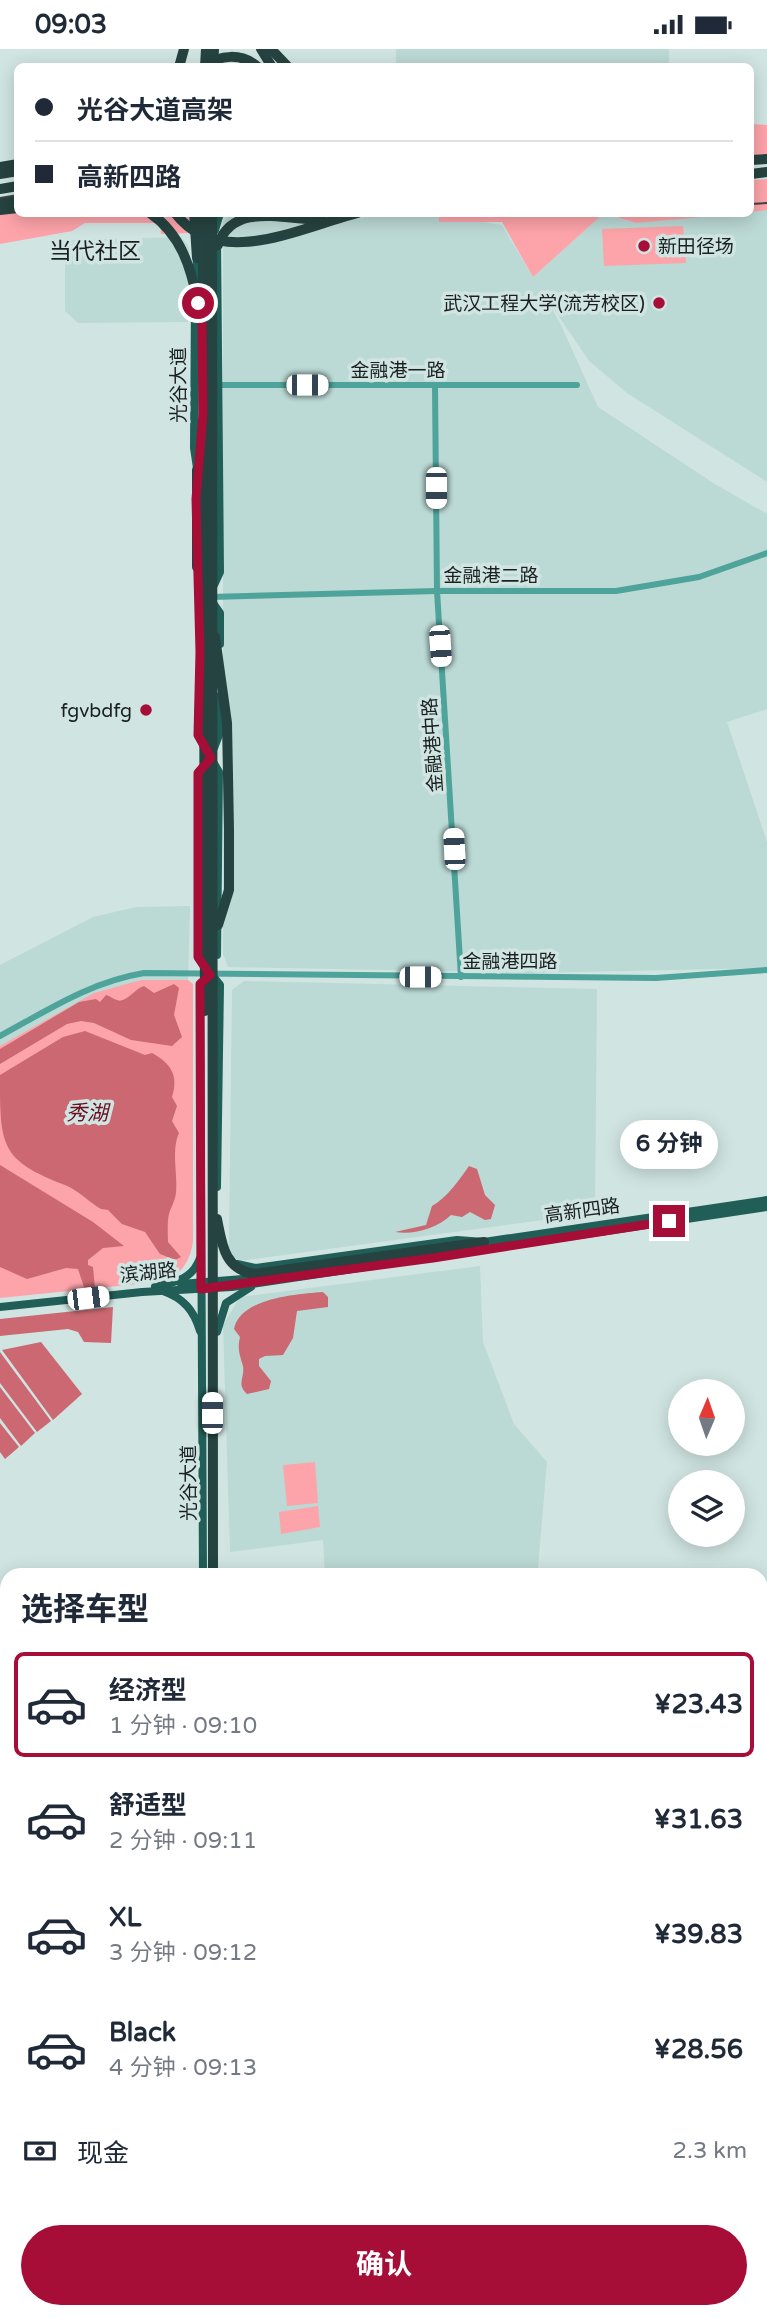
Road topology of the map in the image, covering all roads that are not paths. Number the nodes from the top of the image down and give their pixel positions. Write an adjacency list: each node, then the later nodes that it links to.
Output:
1 (271, 49): 4 (highway)
2 (213, 63): 3 (highway)
3 (252, 63)
4 (284, 63)
5 (154, 217): 19 (highway)
6 (179, 217): 15 (highway)
7 (193, 217): 18 (highway)
8 (194, 217): 16 (highway)
9 (203, 217): 18 (highway)
10 (216, 217): 20 (main road, 光谷大道)
11 (216, 217): 17 (highway)
12 (246, 217): 17 (highway)
13 (246, 217): 14 (highway)
14 (330, 217)
15 (338, 217)
16 (196, 226): 26 (main road, 光谷大道)
17 (212, 265): 27 (highway)
18 (202, 298): 19 (highway)
19 (202, 324): 23 (highway)
20 (219, 385): 22 (street, 金融港一路); 26 (main road, 光谷大道)
21 (577, 385): 22 (street, 金融港一路)
22 (435, 386): 25 (street, 金融港中路)
23 (203, 414): 28 (highway); 48 (highway)
24 (767, 553): 25 (street, 金融港二路)
25 (437, 590): 26 (street, 金融港二路); 33 (street, 金融港中路)
26 (209, 597): 28 (main road, 光谷大道); 29 (main road, 光谷大道)
27 (211, 616): 30 (highway); 35 (highway)
28 (200, 652): 29 (main road, 光谷大道)
29 (211, 758): 30 (main road, 光谷大道); 32 (main road, 光谷大道)
30 (218, 925): 32 (main road, 光谷大道)
31 (767, 970): 33 (street, 金融港四路)
32 (210, 975): 33 (street, 金融港四路); 34 (street, 金融港四路); 38 (main road, 光谷大道); 40 (main road, 光谷大道)
33 (461, 977)
34 (0, 1036)
35 (212, 1169): 39 (highway); 50 (highway)
36 (767, 1200): 39 (main road, 高新四路)
37 (767, 1207): 41 (main road, 高新四路)
38 (216, 1222): 39 (main road, 高新四路); 43 (main road, 光谷大道)
39 (484, 1242): 43 (main road, 高新四路)
40 (202, 1252): 42 (main road, 光谷大道); 44 (main road)
41 (262, 1283): 43 (main road, 高新四路); 46 (main road)
42 (201, 1285): 43 (main road, 滨湖路); 44 (main road, 滨湖路); 47 (main road, 光谷大道)
43 (216, 1285): 46 (main road, 光谷大道)
44 (153, 1289): 45 (main road, 滨湖路); 47 (main road)
45 (0, 1305)
46 (216, 1338): 51 (main road, 光谷大道)
47 (204, 1353): 49 (main road, 光谷大道)
48 (205, 1568)
49 (205, 1568)
50 (214, 1568)
51 (214, 1568)

